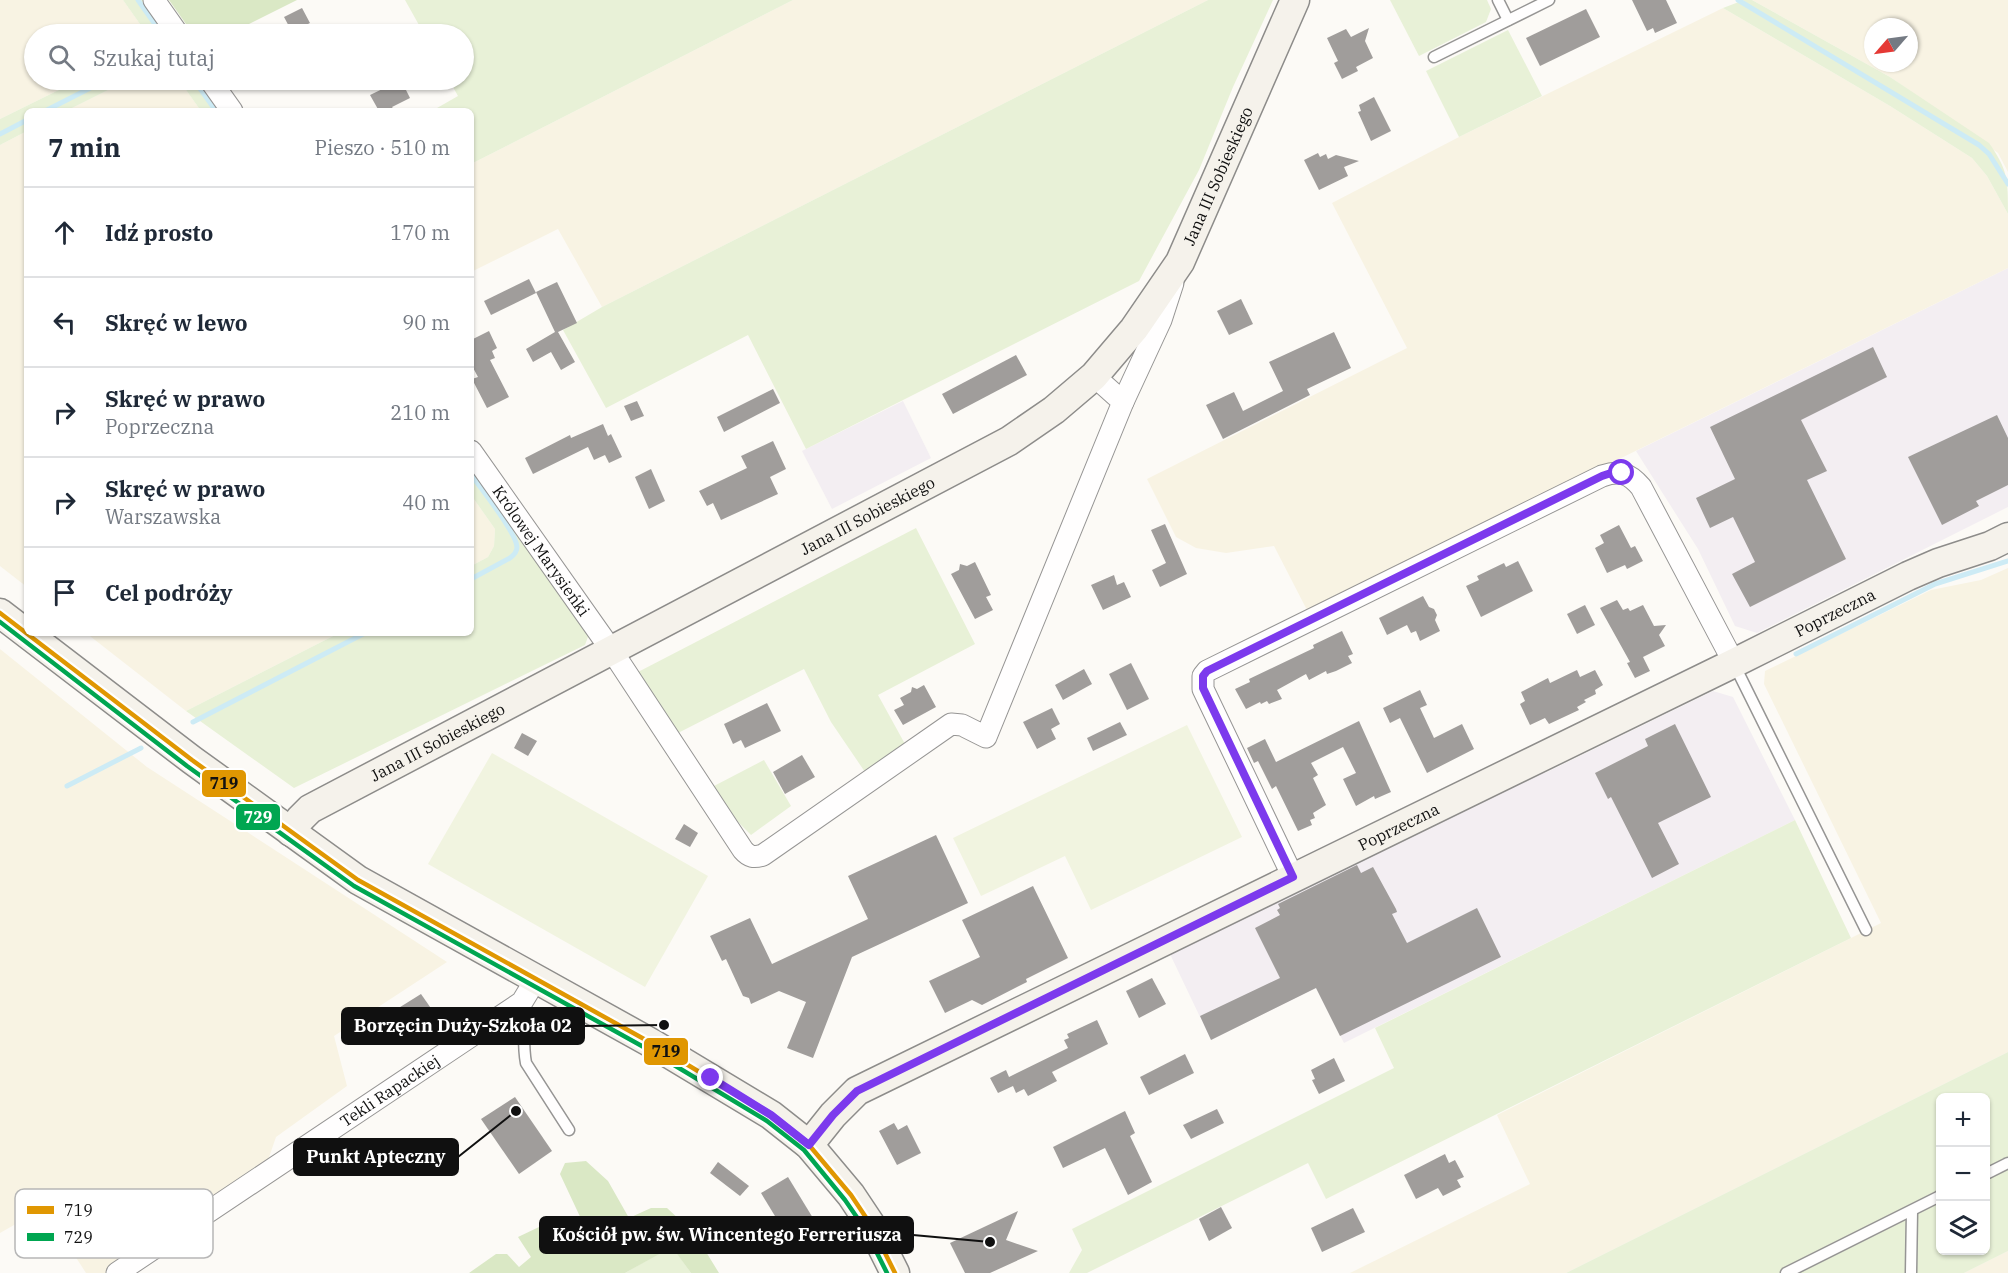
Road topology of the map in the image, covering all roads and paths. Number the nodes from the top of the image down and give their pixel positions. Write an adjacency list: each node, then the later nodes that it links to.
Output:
1 (154, 0): 6 (street)
2 (1295, 0): 10 (main road, Jana III Sobieskiego)
3 (1498, 0): 5 (lane)
4 (1549, 0): 5 (lane)
5 (1508, 20): 7 (lane)
6 (171, 24)
7 (1434, 57)
8 (217, 90): 9 (street)
9 (230, 108)
10 (1180, 262): 11 (main road, Jana III Sobieskiego); 12 (street)
11 (1094, 376): 12 (street); 18 (main road, Jana III Sobieskiego)
12 (1123, 402): 18 (street, Królowej Marysieńki)
13 (474, 455): 18 (street, Królowej Marysieńki)
14 (2008, 537): 19 (main road, Poprzeczna)
15 (0, 613): 16 (main road)
16 (24, 631)
17 (30, 636): 20 (main road)
18 (612, 651): 20 (main road, Jana III Sobieskiego)
19 (1734, 663): 21 (main road, Poprzeczna); 21 (street); 22 (lane)
20 (291, 832): 23 (main road)
21 (1293, 877): 25 (main road, Poprzeczna)
22 (1866, 930)
23 (529, 991): 24 (lane); 25 (main road); 29 (street, Tekli Rapackiej)
24 (569, 1130)
25 (809, 1145): 33 (main road)
26 (2008, 1163): 27 (lane)
27 (1990, 1172)
28 (1936, 1199): 30 (lane)
29 (213, 1207)
30 (1912, 1211): 34 (lane); 35 (lane)
31 (139, 1258): 32 (street, Tekli Rapackiej)
32 (117, 1273)
33 (895, 1273)
34 (1786, 1273)
35 (1911, 1273)

